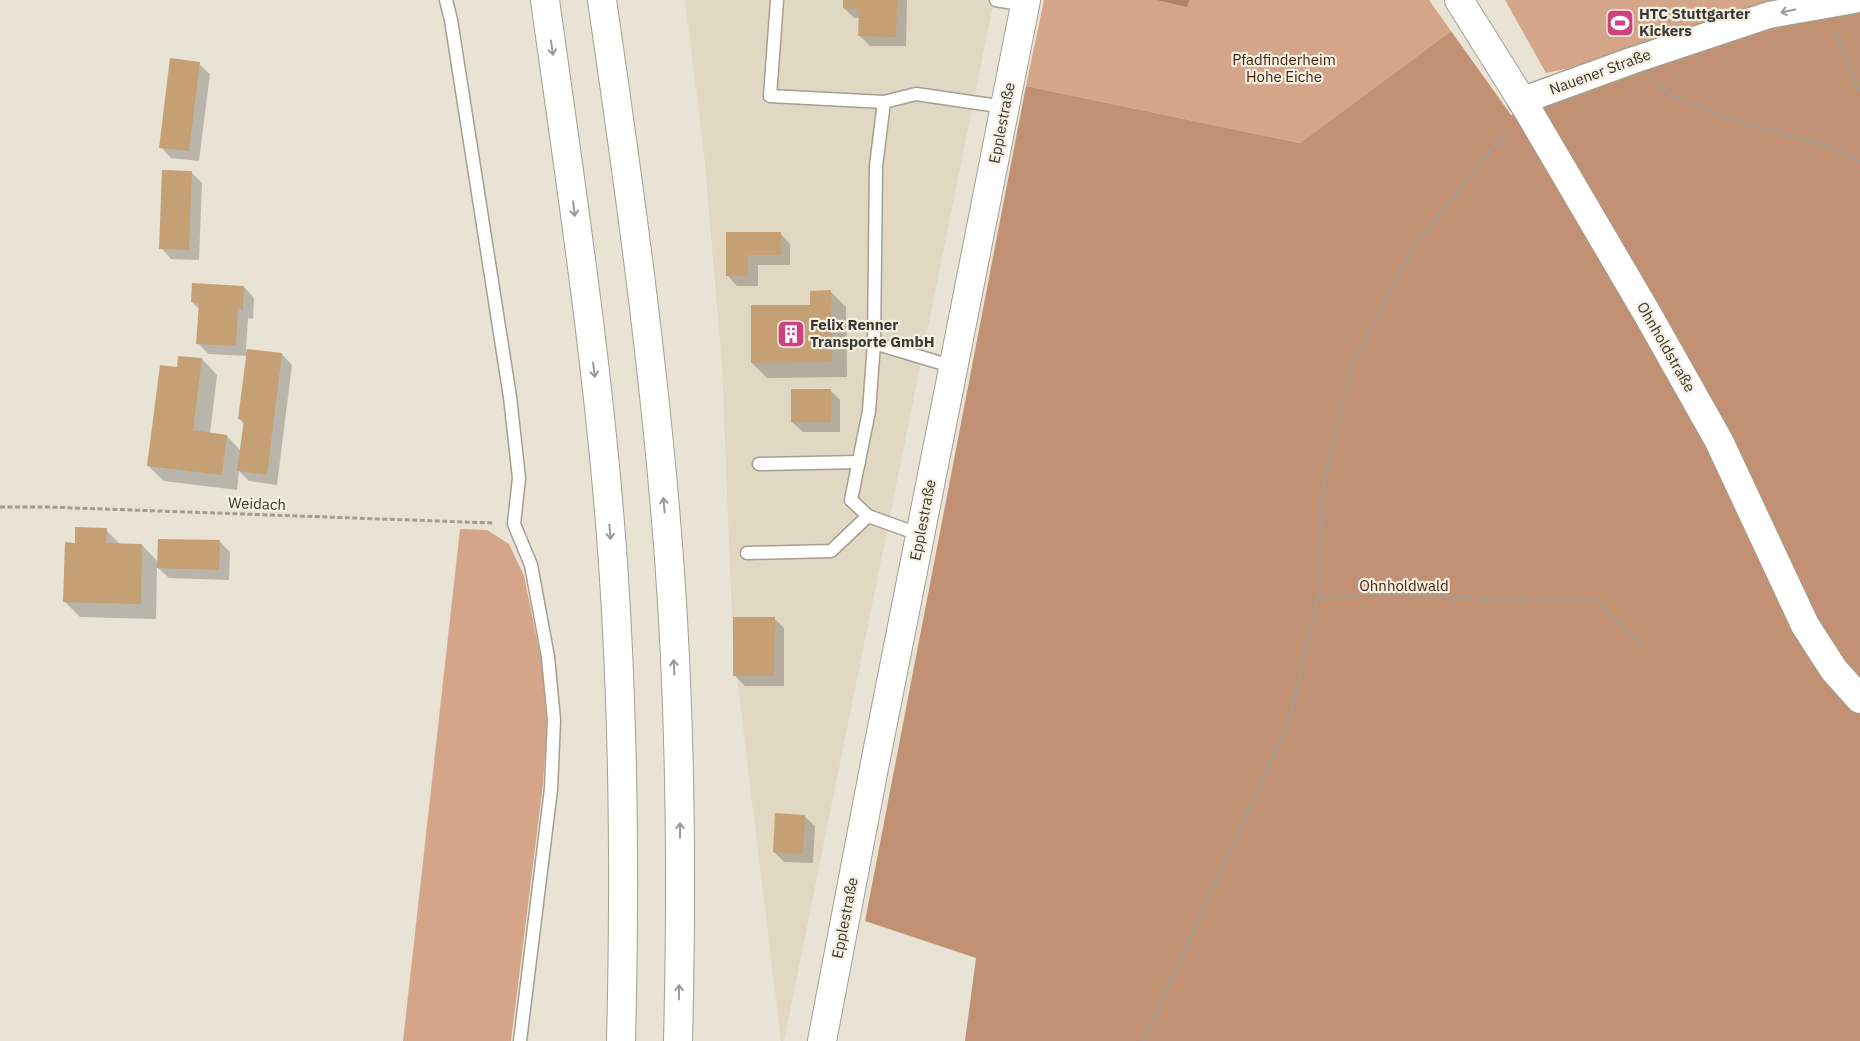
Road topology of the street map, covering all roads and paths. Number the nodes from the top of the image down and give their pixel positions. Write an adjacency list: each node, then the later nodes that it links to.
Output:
1 (446, 0): 22 (lane)
2 (545, 0): 29 (main road, one-way to 29)
3 (602, 0): 30 (main road, one-way to 3)
4 (776, 0): 12 (lane)
5 (996, 0): 8 (lane)
6 (1459, 0): 13 (main road, Ohnholdstraße)
7 (1854, 0): 9 (street, Nauener Straße)
8 (1026, 2): 14 (main road, Epplestraße)
9 (1826, 4): 10 (street, Nauener Straße, one-way to 10); 11 (path)
10 (1631, 61): 13 (street, Nauener Straße); 15 (path)
11 (1860, 94)
12 (884, 102): 14 (lane); 16 (lane)
13 (1524, 104): 25 (path); 27 (main road, Ohnholdstraße)
14 (1005, 107): 17 (main road, Epplestraße)
15 (1860, 162)
16 (874, 343): 17 (lane); 18 (lane)
17 (954, 367): 23 (main road, Epplestraße)
18 (859, 462): 19 (lane); 21 (lane)
19 (759, 464)
20 (0, 507): 22 (path, Weidach)
21 (868, 516): 23 (lane); 24 (lane)
22 (514, 524): 28 (lane)
23 (920, 535): 31 (main road, Epplestraße)
24 (748, 553)
25 (1318, 598): 26 (path); 32 (path)
26 (1642, 646)
27 (1860, 699)
28 (520, 1041)
29 (621, 1041)
30 (678, 1041)
31 (822, 1041)
32 (1143, 1041)

